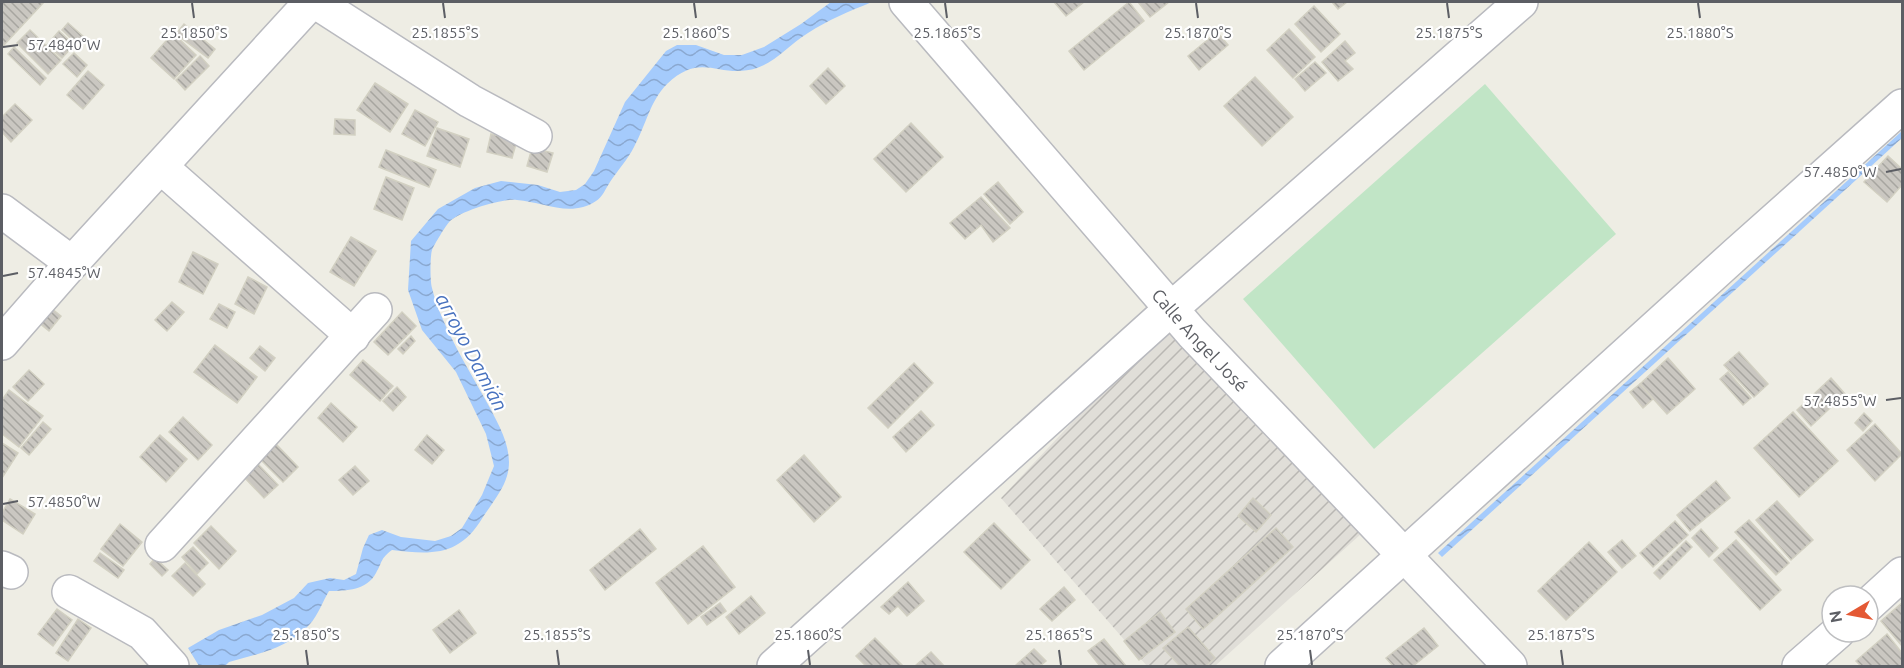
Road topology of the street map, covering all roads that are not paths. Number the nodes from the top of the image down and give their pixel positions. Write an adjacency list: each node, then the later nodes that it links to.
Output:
1 (311, 2): 7 (street)
2 (316, 2): 6 (street)
3 (1521, 2): 10 (street)
4 (916, 13): 10 (street, Calle Angel José)
5 (1902, 106): 15 (street)
6 (535, 136)
7 (161, 167): 9 (street); 12 (street)
8 (2, 211): 9 (street)
9 (72, 263): 13 (street)
10 (1172, 308): 15 (street, Calle Angel José); 21 (street)
11 (375, 310): 12 (street)
12 (353, 336): 14 (street)
13 (2, 344)
14 (162, 545)
15 (1404, 555): 22 (street); 23 (street, Calle Angel José)
16 (1902, 574): 18 (street)
17 (69, 592): 20 (street)
18 (1880, 594)
19 (1824, 644): 24 (street)
20 (172, 666)
21 (774, 666)
22 (1282, 666)
23 (1510, 666)
24 (1799, 666)

